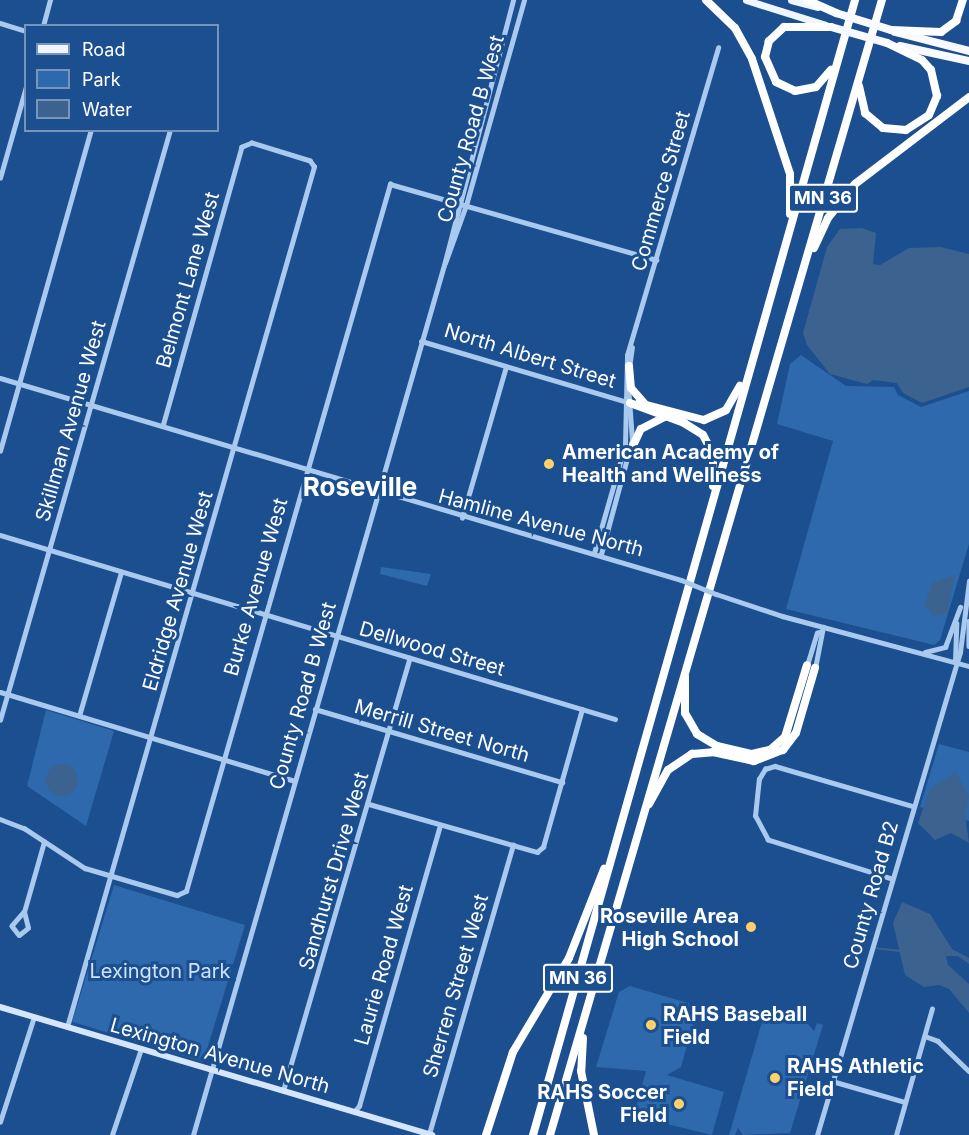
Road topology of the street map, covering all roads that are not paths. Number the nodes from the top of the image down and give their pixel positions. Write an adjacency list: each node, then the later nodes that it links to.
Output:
1 (50, 0): 13 (street)
2 (513, 0): 29 (street, County Road B West)
3 (524, 0): 30 (street, County Road B West)
4 (706, 0): 32 (highway)
5 (746, 0): 14 (main road)
6 (791, 0): 11 (main road)
7 (807, 0): 11 (highway)
8 (882, 0): 22 (highway, MN 36)
9 (963, 0): 16 (highway)
10 (855, 1): 21 (highway, MN 36)
11 (836, 13): 16 (highway, bridge)
12 (0, 23): 15 (street)
13 (44, 24)
14 (831, 27): 17 (highway, bridge); 21 (highway)
15 (24, 30)
16 (891, 30): 19 (highway)
17 (887, 43): 20 (highway); 22 (highway)
18 (718, 47): 31 (street, Commerce Street)
19 (969, 51)
20 (969, 61)
21 (836, 62): 32 (highway, MN 36)
22 (861, 66): 34 (highway, MN 36)
23 (24, 94): 28 (street)
24 (969, 97): 34 (highway)
25 (90, 132): 41 (street)
26 (169, 132): 43 (street, Skillman Avenue West)
27 (314, 163): 46 (street, Belmont Lane West); 47 (street, Eldridge Avenue West)
28 (0, 178)
29 (458, 202): 30 (street); 33 (street, County Road B West); 50 (street, Burke Avenue West)
30 (466, 205): 31 (street); 33 (street, County Road B West)
31 (656, 260): 36 (street, Commerce Street)
32 (780, 263): 37 (highway, MN 36)
33 (444, 265): 35 (street, County Road B West)
34 (785, 330): 69 (highway, MN 36)
35 (421, 341): 39 (street, North Albert Street); 51 (street, County Road B West)
36 (632, 343): 38 (street, Commerce Street); 42 (street, Commerce Street)
37 (753, 355): 44 (highway); 53 (highway, MN 36)
38 (629, 366): 42 (street, Commerce Street); 44 (highway)
39 (506, 367): 42 (street, North Albert Street); 52 (street)
40 (0, 378): 41 (street, Hamline Avenue North)
41 (20, 384): 43 (street, Hamline Avenue North); 49 (street)
42 (626, 402): 44 (highway); 45 (highway); 48 (street, Commerce Street); 56 (street, Commerce Street)
43 (91, 405): 46 (street, Hamline Avenue North); 55 (street, Skillman Avenue West)
44 (650, 406)
45 (665, 417): 48 (highway); 53 (highway)
46 (163, 426): 47 (street, Hamline Avenue North)
47 (234, 448): 50 (street, Hamline Avenue North); 60 (street, Eldridge Avenue West)
48 (631, 450): 57 (street, Commerce Street)
49 (0, 451)
50 (305, 470): 51 (street, Hamline Avenue North); 63 (street, Burke Avenue West)
51 (377, 492): 52 (street, Hamline Avenue North); 66 (street, County Road B West)
52 (462, 518): 56 (street, Hamline Avenue North)
53 (708, 519): 90 (highway, MN 36)
54 (0, 535): 55 (street, Dellwood Street)
55 (50, 550): 58 (street, Dellwood Street); 76 (street, Skillman Avenue West)
56 (594, 553): 57 (street, Hamline Avenue North)
57 (601, 554): 65 (street, Hamline Avenue North, bridge)
58 (121, 572): 60 (street, Dellwood Street); 79 (street)
59 (969, 581): 61 (street, County Road B2)
60 (193, 594): 63 (street, Dellwood Street); 83 (street, Eldridge Avenue West)
61 (964, 601): 62 (street, County Road B2); 72 (street, County Road B2)
62 (960, 607): 70 (street); 72 (street, County Road B2)
63 (264, 615): 66 (street, Dellwood Street); 84 (street, Burke Avenue West)
64 (969, 621): 67 (street)
65 (822, 629): 70 (street, Hamline Avenue North); 74 (street)
66 (335, 636): 71 (street, Dellwood Street); 78 (street, County Road B West)
67 (968, 638): 68 (street)
68 (969, 646)
69 (690, 647): 74 (highway); 92 (highway, MN 36)
70 (922, 653): 72 (street, Hamline Avenue North)
71 (410, 658): 77 (street, Dellwood Street); 82 (street, Sandhurst Drive West)
72 (955, 663): 73 (street, Hamline Avenue North); 88 (street, County Road B2)
73 (969, 666)
74 (811, 667): 92 (highway)
75 (0, 692): 76 (street)
76 (8, 694): 79 (street); 81 (street, Skillman Avenue West)
77 (582, 709): 80 (street, Dellwood Street); 86 (street)
78 (315, 710): 82 (street, Merrill Street North); 85 (street, County Road B West)
79 (79, 716): 83 (street)
80 (615, 719)
81 (0, 720)
82 (390, 732): 86 (street, Merrill Street North); 87 (street, Sandhurst Drive West)
83 (151, 738): 84 (street); 95 (street, Eldridge Avenue West)
84 (223, 760): 85 (street); 95 (street, Burke Avenue West)
85 (294, 781): 105 (street, County Road B West)
86 (562, 782): 94 (street)
87 (369, 804): 91 (street); 108 (street, Sandhurst Drive West)
88 (913, 806): 96 (street, County Road B2); 96 (street)
89 (0, 819): 93 (street)
90 (622, 820): 116 (highway); 117 (highway, MN 36)
91 (440, 825): 94 (street); 110 (street, Laurie Road West)
92 (636, 832): 98 (highway, MN 36)
93 (44, 842): 95 (street); 97 (street)
94 (513, 845): 115 (street, Sherren Street West)
95 (112, 876): 102 (street, Eldridge Avenue West)
96 (892, 879): 107 (street, County Road B2)
97 (24, 912): 97 (street)
98 (591, 993): 118 (highway, MN 36); 119 (highway)
99 (0, 1007): 101 (main road, Lexington Avenue North)
100 (932, 1009): 103 (street)
101 (34, 1017): 102 (main road, Lexington Avenue North); 111 (street)
102 (68, 1028): 104 (main road, Lexington Avenue North)
103 (925, 1036): 106 (street); 109 (street)
104 (141, 1049): 105 (main road, Lexington Avenue North); 113 (street)
105 (213, 1070): 108 (main road, Lexington Avenue North); 114 (street, County Road B West)
106 (969, 1071)
107 (832, 1081): 109 (street); 120 (street, County Road B2)
108 (283, 1091): 110 (main road, Lexington Avenue North)
109 (905, 1102): 121 (street)
110 (354, 1112): 112 (main road, Lexington Avenue North)
111 (0, 1122)
112 (414, 1133): 115 (main road, Lexington Avenue North)
113 (112, 1135)
114 (193, 1135)
115 (430, 1135)
116 (486, 1135)
117 (533, 1135)
118 (550, 1135)
119 (594, 1135)
120 (817, 1135)
121 (896, 1135)

